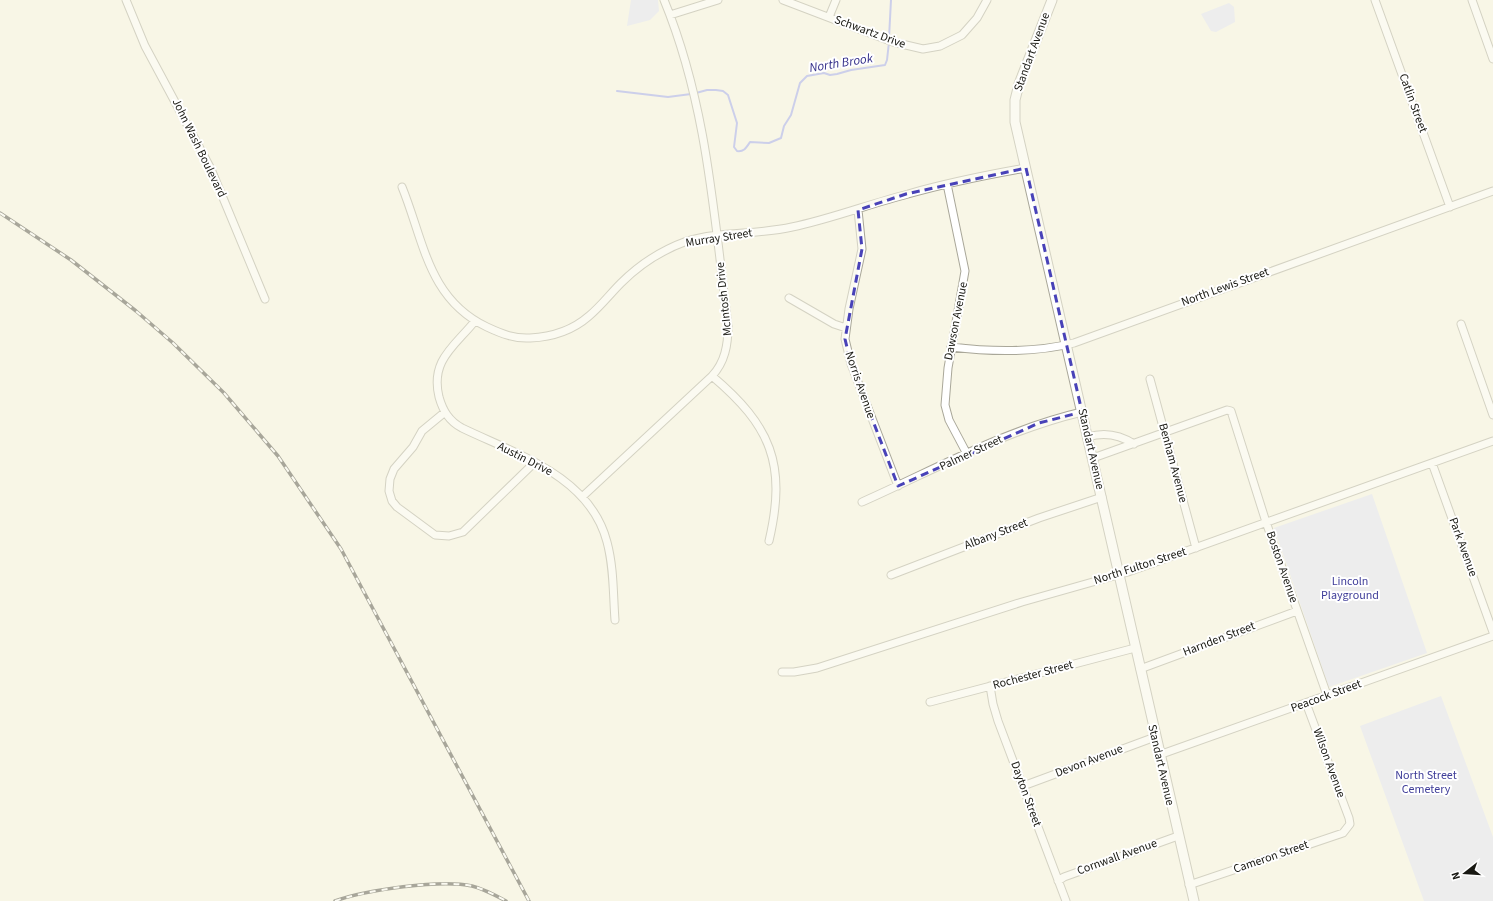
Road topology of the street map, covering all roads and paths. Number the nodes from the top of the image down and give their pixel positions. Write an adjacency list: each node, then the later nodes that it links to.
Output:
1 (126, 0): 21 (street, John Wash Boulevard)
2 (664, 0): 10 (street, McIntosh Drive)
3 (718, 0): 10 (street)
4 (783, 0): 11 (street, Schwartz Drive)
5 (836, 0): 11 (street)
6 (987, 0): 11 (street, Schwartz Drive)
7 (1052, 0): 13 (street, Standart Avenue)
8 (1375, 0): 17 (street, Catlin Street)
9 (1472, 0): 12 (street)
10 (670, 15): 19 (street, McIntosh Drive)
11 (829, 17)
12 (1493, 59)
13 (1026, 168): 14 (street, Murray Street); 25 (street, Standart Avenue)
14 (948, 184): 18 (street, Murray Street); 26 (street, Dawson Avenue)
15 (402, 187): 22 (street, Murray Street)
16 (1493, 191): 17 (street, North Lewis Street)
17 (1450, 207): 25 (street, North Lewis Street)
18 (858, 210): 19 (street, Murray Street); 24 (street, Norris Avenue)
19 (718, 236): 22 (street, Murray Street); 27 (street, McIntosh Drive)
20 (789, 298): 24 (street)
21 (265, 299)
22 (475, 321): 29 (street, Austin Drive)
23 (1461, 324): 31 (street)
24 (846, 328): 40 (street, Norris Avenue)
25 (1066, 345): 26 (street, North Lewis Street); 30 (street, Standart Avenue)
26 (951, 347): 36 (street, Dawson Avenue)
27 (712, 376): 41 (street, McIntosh Drive); 45 (street)
28 (1150, 379): 32 (street, Benham Avenue)
29 (444, 412): 38 (street, Austin Drive); 38 (street)
30 (1082, 412): 33 (street, Standart Avenue); 36 (street, Palmer Street)
31 (1493, 415)
32 (1165, 433): 35 (street); 44 (street, Boston Avenue); 46 (street, Benham Avenue)
33 (1088, 437): 35 (street); 37 (street, Standart Avenue)
34 (1493, 441): 39 (street, North Fulton Street)
35 (1134, 444): 37 (street)
36 (967, 454): 40 (street, Palmer Street)
37 (1093, 458): 42 (street, Standart Avenue)
38 (534, 463): 41 (street, Austin Drive)
39 (1432, 463): 44 (street, North Fulton Street); 51 (street, Park Avenue)
40 (898, 486): 43 (street, Palmer Street)
41 (582, 497): 50 (street, Austin Drive)
42 (1102, 497): 47 (street, Albany Street); 48 (street, Standart Avenue)
43 (862, 502)
44 (1266, 522): 46 (street, North Fulton Street); 49 (street, Boston Avenue)
45 (769, 540)
46 (1196, 548): 48 (street, North Fulton Street)
47 (891, 575)
48 (1118, 575): 53 (street, Standart Avenue); 55 (street, North Fulton Street)
49 (1297, 611): 54 (street, Harnden Street); 57 (street, Boston Avenue)
50 (616, 620)
51 (1493, 632)
52 (1493, 636): 57 (street, Peacock Street)
53 (1135, 648): 54 (street, Standart Avenue); 56 (street, Rochester Street)
54 (1140, 669): 60 (street, Standart Avenue)
55 (782, 672)
56 (990, 686): 58 (street, Rochester Street); 62 (street, Dayton Street)
57 (1327, 695): 59 (street, Peacock Street)
58 (930, 702)
59 (1306, 703): 61 (street, Peacock Street); 63 (street, Wilson Avenue)
60 (1155, 737): 61 (street, Standart Avenue); 62 (street, Devon Avenue)
61 (1159, 756): 64 (street, Standart Avenue)
62 (1023, 786): 65 (street, Dayton Street)
63 (1350, 824): 66 (street, Cameron Street)
64 (1178, 836): 65 (street, Cornwall Avenue); 66 (street, Standart Avenue)
65 (1058, 881): 67 (street, Dayton Street)
66 (1189, 885): 68 (street, Standart Avenue)
67 (1066, 901)
68 (1194, 901)

